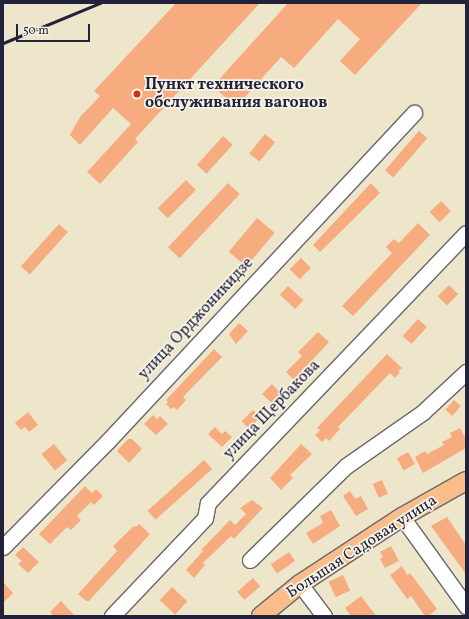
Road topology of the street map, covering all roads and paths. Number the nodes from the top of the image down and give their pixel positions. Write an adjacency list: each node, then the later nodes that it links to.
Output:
1 (414, 113): 6 (street, улица Орджоникидзе)
2 (466, 233): 10 (street, улица Щербакова)
3 (466, 372): 7 (street)
4 (466, 481): 5 (main road, Большая Садовая улица)
5 (402, 517): 8 (main road, Большая Садовая улица); 9 (street)
6 (3, 547)
7 (250, 560)
8 (300, 584): 11 (main road, Большая Садовая улица); 12 (street)
9 (466, 606)
10 (112, 616)
11 (261, 616)
12 (324, 616)

